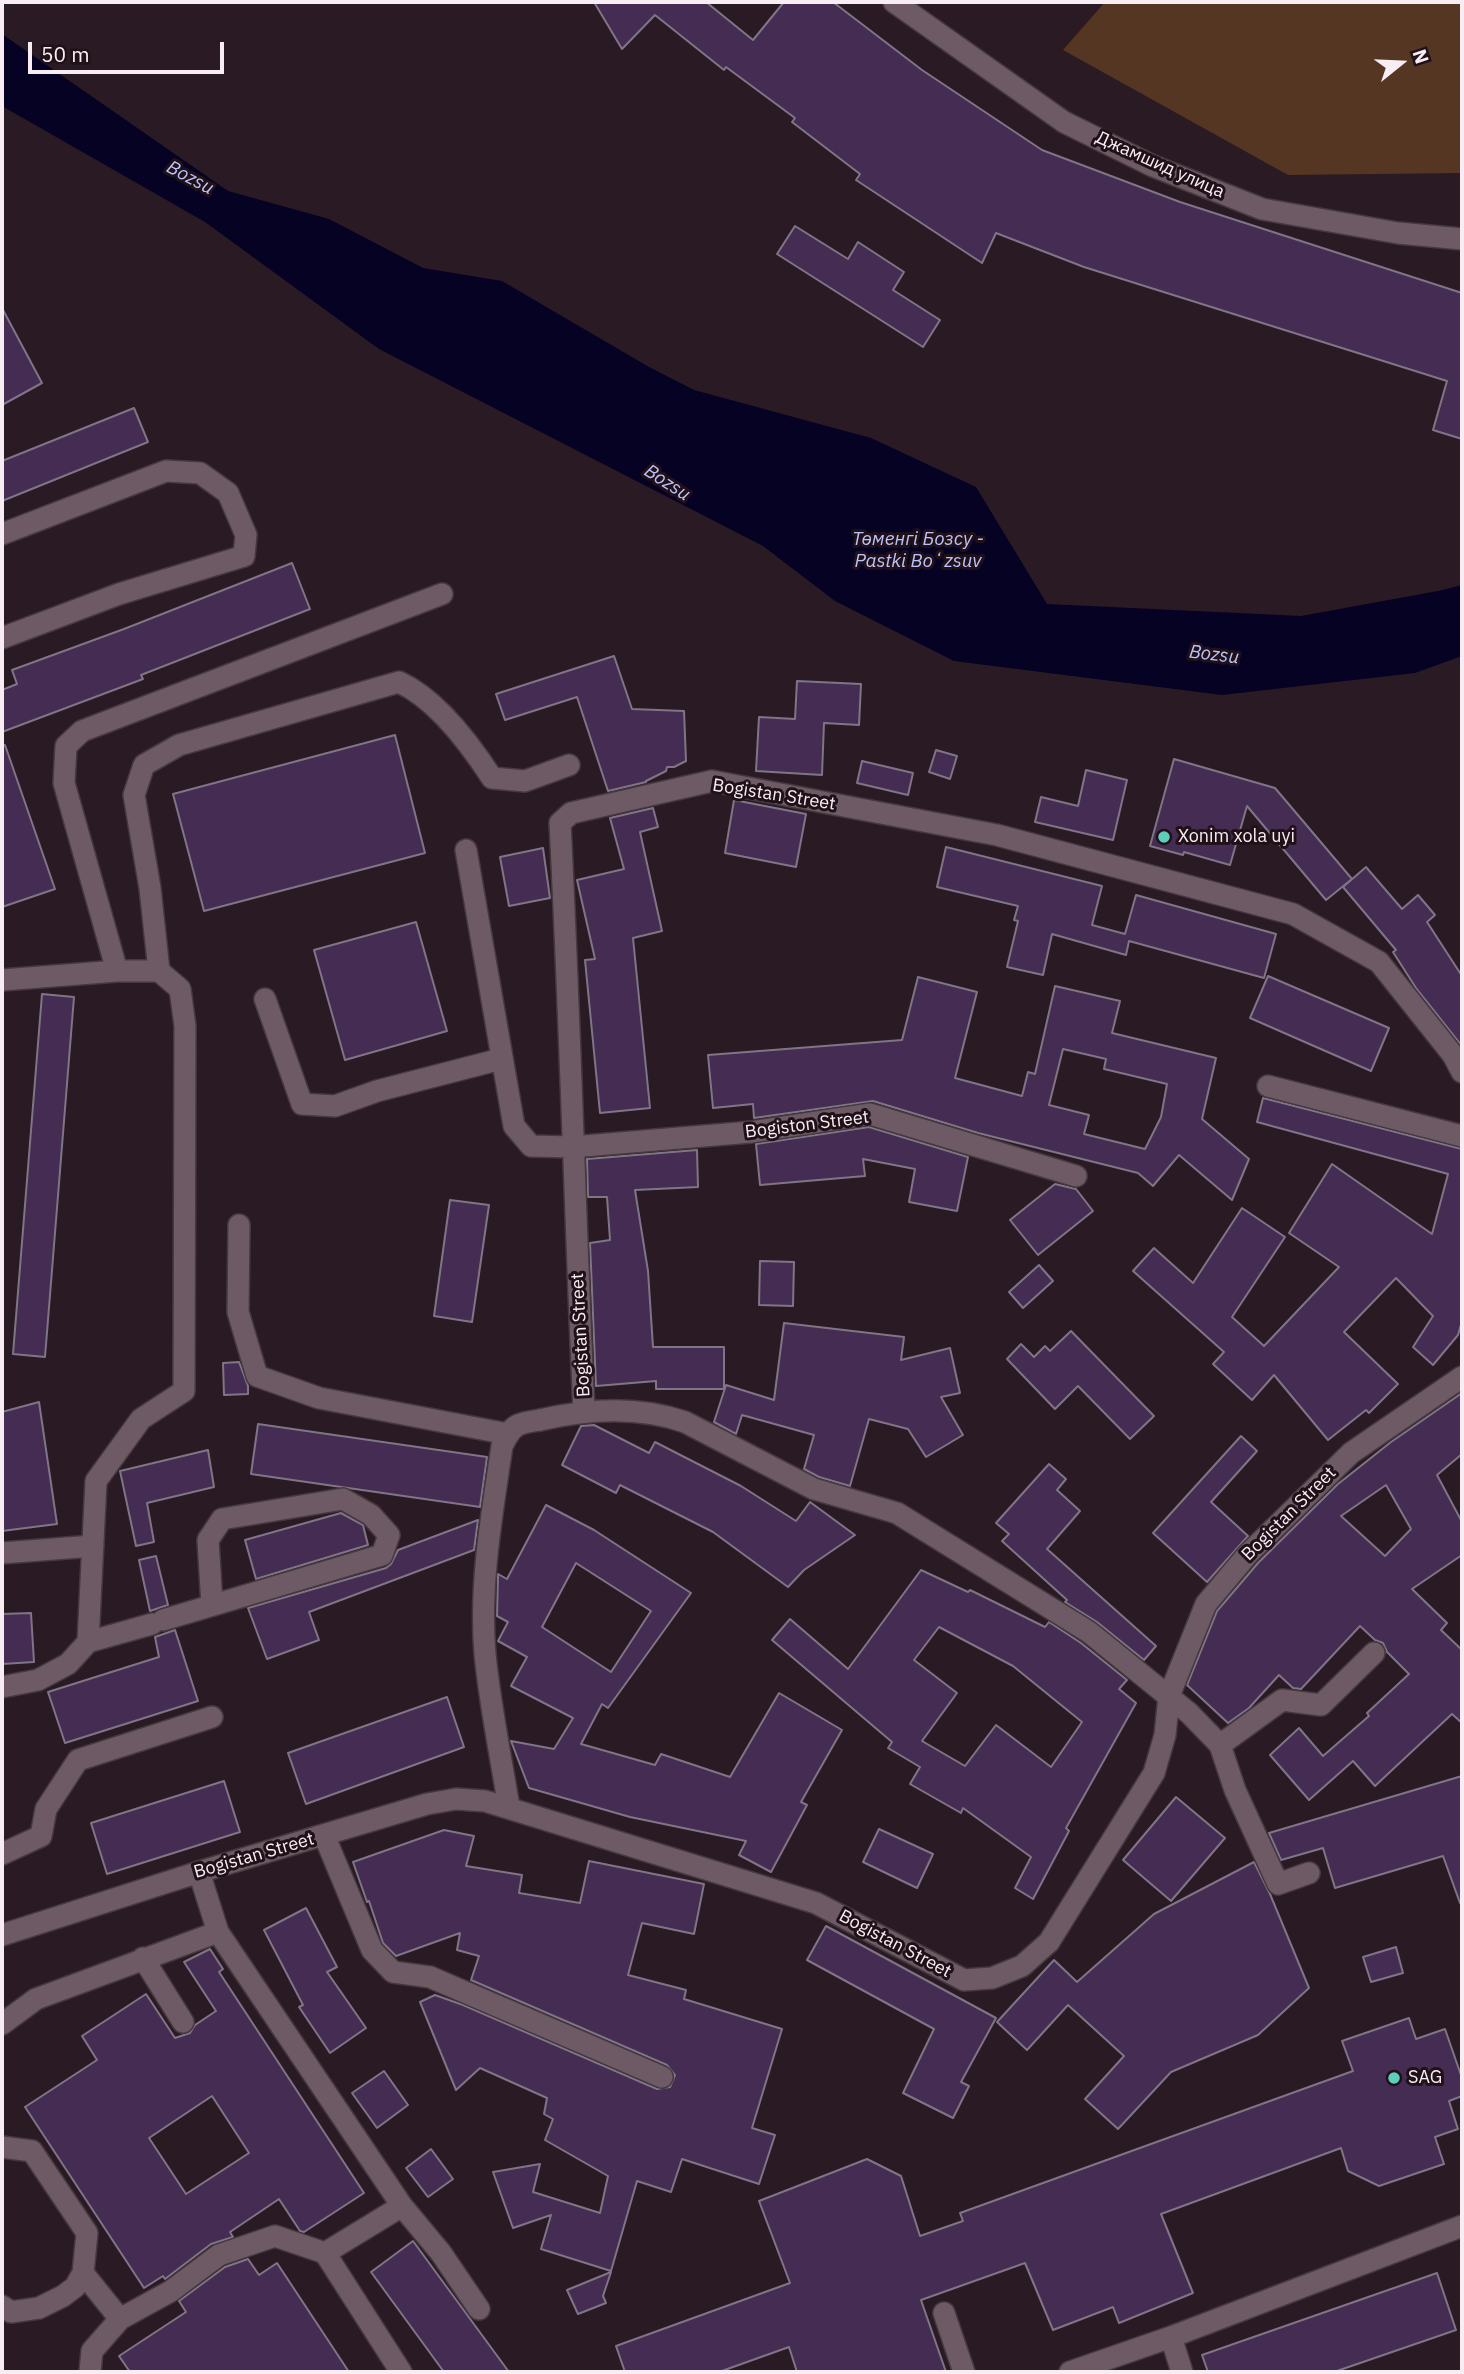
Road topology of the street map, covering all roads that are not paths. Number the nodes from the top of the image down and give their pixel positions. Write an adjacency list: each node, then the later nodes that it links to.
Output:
1 (894, 2): 2 (street, Джамшид улица)
2 (1462, 239)
3 (2, 534): 5 (street)
4 (442, 594): 8 (street)
5 (2, 638)
6 (569, 765): 9 (street)
7 (466, 850): 12 (street, Bogiston Street)
8 (117, 971): 9 (street); 10 (street)
9 (159, 971): 22 (street)
10 (2, 980)
11 (265, 999): 12 (street)
12 (501, 1059): 16 (street, Bogiston Street)
13 (1462, 1072): 16 (street, Bogistan Street)
14 (1268, 1086): 15 (street)
15 (1462, 1136)
16 (572, 1147): 17 (street, Bogiston Street); 20 (street, Bogistan Street)
17 (1076, 1176)
18 (239, 1225): 21 (street)
19 (1462, 1377): 28 (street, Bogistan Street)
20 (584, 1412): 21 (street, Bogistan Street); 28 (street, Bogistan Street)
21 (508, 1434): 31 (street)
22 (93, 1546): 23 (street); 25 (street)
23 (2, 1553)
24 (212, 1605): 24 (street); 25 (street)
25 (88, 1642): 27 (street)
26 (1374, 1653): 30 (street)
27 (2, 1687)
28 (1168, 1696): 30 (street); 31 (street, Bogistan Street)
29 (212, 1717): 33 (street)
30 (1220, 1745): 35 (street)
31 (509, 1808): 32 (street, Bogistan Street)
32 (324, 1835): 34 (street, Bogistan Street); 41 (street)
33 (2, 1854)
34 (199, 1872): 36 (street); 37 (street, Bogistan Street)
35 (1308, 1873)
36 (218, 1932): 38 (street); 43 (street)
37 (2, 1935)
38 (143, 1958): 39 (street); 40 (street)
39 (183, 2022)
40 (2, 2024)
41 (662, 2077)
42 (2, 2147): 46 (street)
43 (402, 2206): 45 (street); 48 (street)
44 (1462, 2225): 51 (street)
45 (325, 2253): 50 (street); 53 (street)
46 (83, 2273): 47 (street); 50 (street)
47 (2, 2306)
48 (479, 2309)
49 (944, 2313): 54 (street)
50 (120, 2319): 52 (street)
51 (1171, 2337): 55 (street); 56 (street)
52 (90, 2372)
53 (401, 2372)
54 (964, 2372)
55 (1070, 2372)
56 (1182, 2372)

